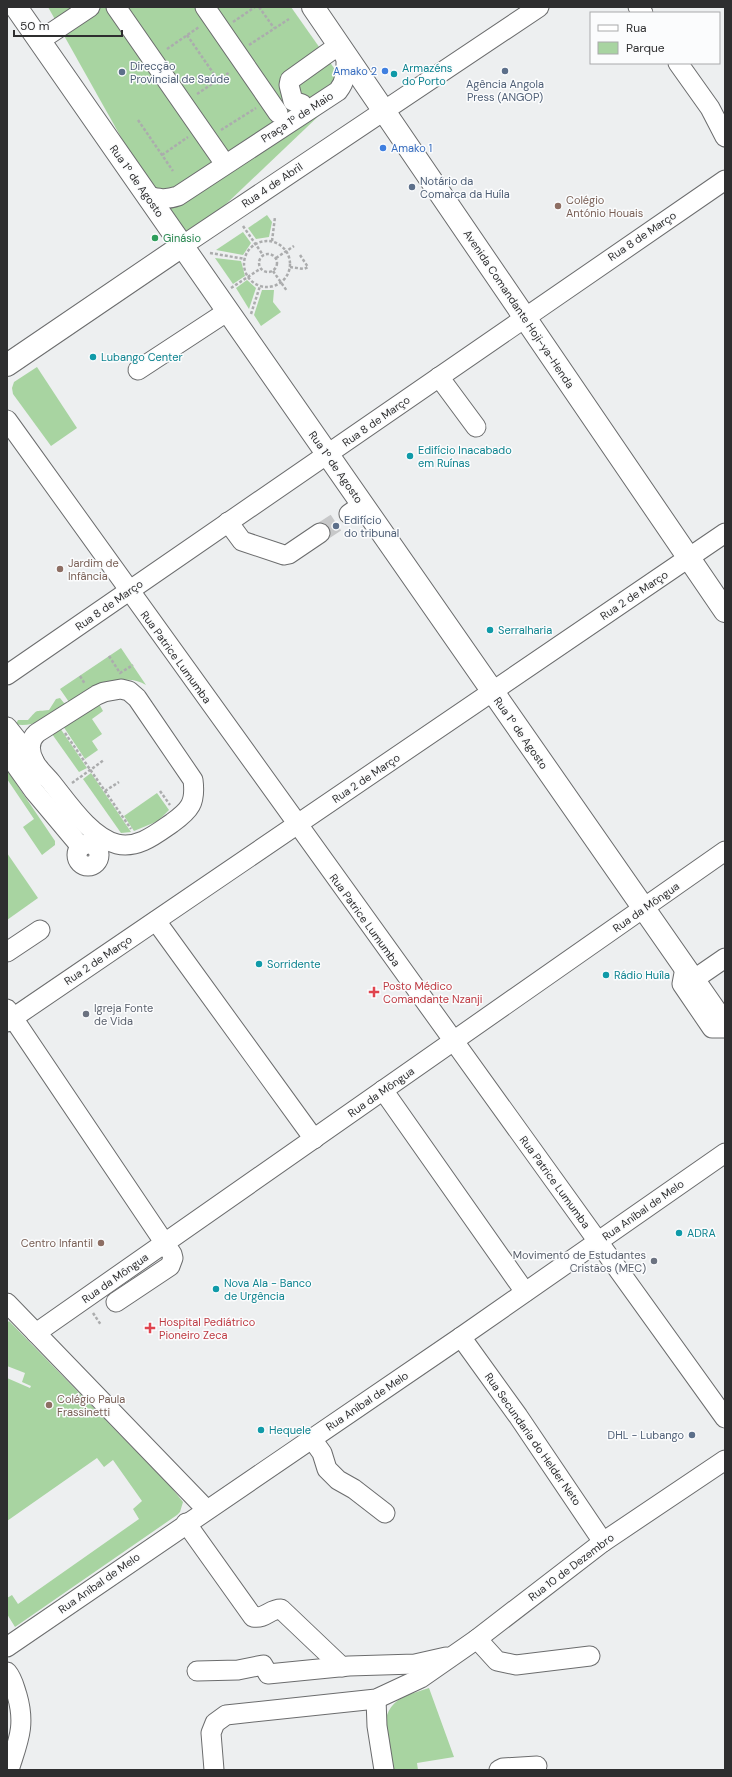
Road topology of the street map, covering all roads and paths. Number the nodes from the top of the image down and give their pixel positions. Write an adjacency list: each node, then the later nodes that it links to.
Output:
1 (16, 7): 12 (main road, Rua 1º de Agosto)
2 (90, 7): 12 (street)
3 (116, 7): 27 (street)
4 (255, 7): 8 (path)
5 (259, 7): 10 (path)
6 (313, 7): 14 (main road, Avenida Comandante Hoji-ya-Henda)
7 (539, 7): 20 (street, Rua 4 de Abril)
8 (213, 18): 11 (path); 15 (street)
9 (289, 19): 10 (path)
10 (274, 28): 15 (path)
11 (187, 35): 13 (path); 17 (path)
12 (39, 41): 30 (main road, Rua 1º de Agosto)
13 (167, 49)
14 (342, 50): 19 (street); 19 (street); 20 (main road, Avenida Comandante Hoji-ya-Henda); 21 (street, Praça 1º de Maio)
15 (240, 58): 17 (path); 21 (street)
16 (679, 64): 25 (street)
17 (218, 80): 18 (path)
18 (197, 94)
19 (302, 104): 21 (street)
20 (383, 110): 35 (street, Rua 4 de Abril); 53 (main road, Avenida Comandante Hoji-ya-Henda)
21 (275, 114): 23 (path); 27 (street, Praça 1º de Maio)
22 (138, 120): 26 (path)
23 (219, 132)
24 (191, 135): 26 (path)
25 (725, 137)
26 (162, 154): 28 (path)
27 (225, 164): 30 (street, Praça 1º de Maio)
28 (172, 171)
29 (725, 180): 53 (street, Rua 8 de Março)
30 (148, 196): 35 (main road, Rua 1º de Agosto)
31 (275, 218): 33 (path)
32 (243, 226): 34 (path)
33 (272, 241): 34 (path); 37 (path)
34 (255, 244): 39 (path); 42 (path)
35 (182, 246): 51 (main road, Rua 1º de Agosto); 54 (main road, Rua 4 de Abril)
36 (294, 246): 37 (path)
37 (287, 251): 41 (path); 43 (path)
38 (209, 253): 42 (path)
39 (263, 255): 41 (path); 44 (path)
40 (300, 255): 43 (path)
41 (276, 258): 45 (path)
42 (245, 259): 46 (path)
43 (290, 267): 47 (path)
44 (260, 269): 45 (path); 46 (path)
45 (273, 271): 47 (path)
46 (249, 277): 48 (path); 49 (path)
47 (282, 282): 48 (path); 50 (path)
48 (260, 286): 52 (path)
49 (231, 288)
50 (287, 291)
51 (228, 311): 55 (street); 59 (main road, Rua 1º de Agosto)
52 (250, 316)
53 (524, 318): 56 (street, Rua 8 de Março); 63 (main road, Avenida Comandante Hoji-ya-Henda)
54 (7, 365)
55 (138, 370)
56 (439, 376): 58 (street); 59 (street, Rua 8 de Março)
57 (7, 420): 64 (street, Rua Patrice Lumumba)
58 (476, 427)
59 (327, 454): 60 (street, Rua 8 de Março); 69 (main road, Rua 1º de Agosto)
60 (228, 522): 61 (street); 64 (street, Rua 8 de Março)
61 (320, 533)
62 (725, 533): 63 (street, Rua 2 de Março)
63 (689, 558): 65 (main road, Avenida Comandante Hoji-ya-Henda); 69 (street, Rua 2 de Março)
64 (129, 591): 68 (street, Rua 8 de Março); 79 (street, Rua Patrice Lumumba)
65 (725, 611)
66 (109, 656): 67 (path)
67 (133, 665)
68 (7, 675)
69 (492, 692): 79 (street, Rua 2 de Março); 83 (main road, Rua 1º de Agosto)
70 (56, 721): 74 (street); 75 (path); 80 (street)
71 (7, 727): 74 (street)
72 (7, 753): 81 (street)
73 (104, 760): 75 (path)
74 (34, 761): 78 (street)
75 (90, 770): 77 (path); 78 (path)
76 (119, 782): 77 (path)
77 (105, 791): 80 (path)
78 (59, 792): 80 (street)
79 (297, 825): 84 (street, Rua 2 de Março); 92 (street, Rua Patrice Lumumba)
80 (140, 842)
81 (81, 847)
82 (725, 851): 83 (street, Rua da Môngua)
83 (644, 908): 88 (main road, Rua 1º de Agosto); 92 (street, Rua da Môngua)
84 (156, 921): 89 (street, Rua 2 de Março); 94 (street)
85 (40, 930): 86 (street)
86 (7, 952)
87 (725, 958): 88 (street)
88 (689, 974): 90 (main road, Rua 1º de Agosto); 91 (street)
89 (9, 1016): 97 (street)
90 (725, 1025)
91 (725, 1028)
92 (453, 1042): 93 (street, Rua da Môngua); 96 (street, Rua Patrice Lumumba)
93 (383, 1090): 94 (street, Rua da Môngua); 98 (street)
94 (314, 1139): 97 (street, Rua da Môngua)
95 (725, 1153): 96 (street, Rua Aníbal de Melo)
96 (598, 1242): 98 (street, Rua Aníbal de Melo); 105 (street, Rua Patrice Lumumba)
97 (165, 1243): 99 (street); 103 (street, Rua da Môngua)
98 (525, 1292): 104 (street, Rua Aníbal de Melo)
99 (116, 1302)
100 (7, 1303): 103 (street)
101 (90, 1309): 102 (path)
102 (101, 1325)
103 (36, 1333): 108 (street)
104 (461, 1337): 106 (street, Rua Aníbal de Melo); 111 (street, Rua Secundaria do Helder Neto)
105 (725, 1418)
106 (312, 1439): 108 (street, Rua Aníbal de Melo); 109 (street)
107 (725, 1460): 111 (street, Rua 10 de Dezembro)
108 (206, 1510): 110 (street, Rua Aníbal de Melo)
109 (385, 1513)
110 (186, 1524): 113 (street, Rua Aníbal de Melo); 116 (street)
111 (603, 1542): 112 (street, Rua 10 de Dezembro)
112 (477, 1640): 114 (street, Rua 10 de Dezembro); 115 (street)
113 (7, 1647)
114 (455, 1656): 116 (street); 119 (street, Rua 10 de Dezembro)
115 (590, 1656)
116 (342, 1666): 117 (street)
117 (197, 1671)
118 (7, 1672): 121 (street)
119 (376, 1699): 122 (street, Rua 10 de Dezembro); 123 (street)
120 (537, 1766): 124 (street)
121 (9, 1770)
122 (214, 1770)
123 (384, 1770)
124 (499, 1770)

